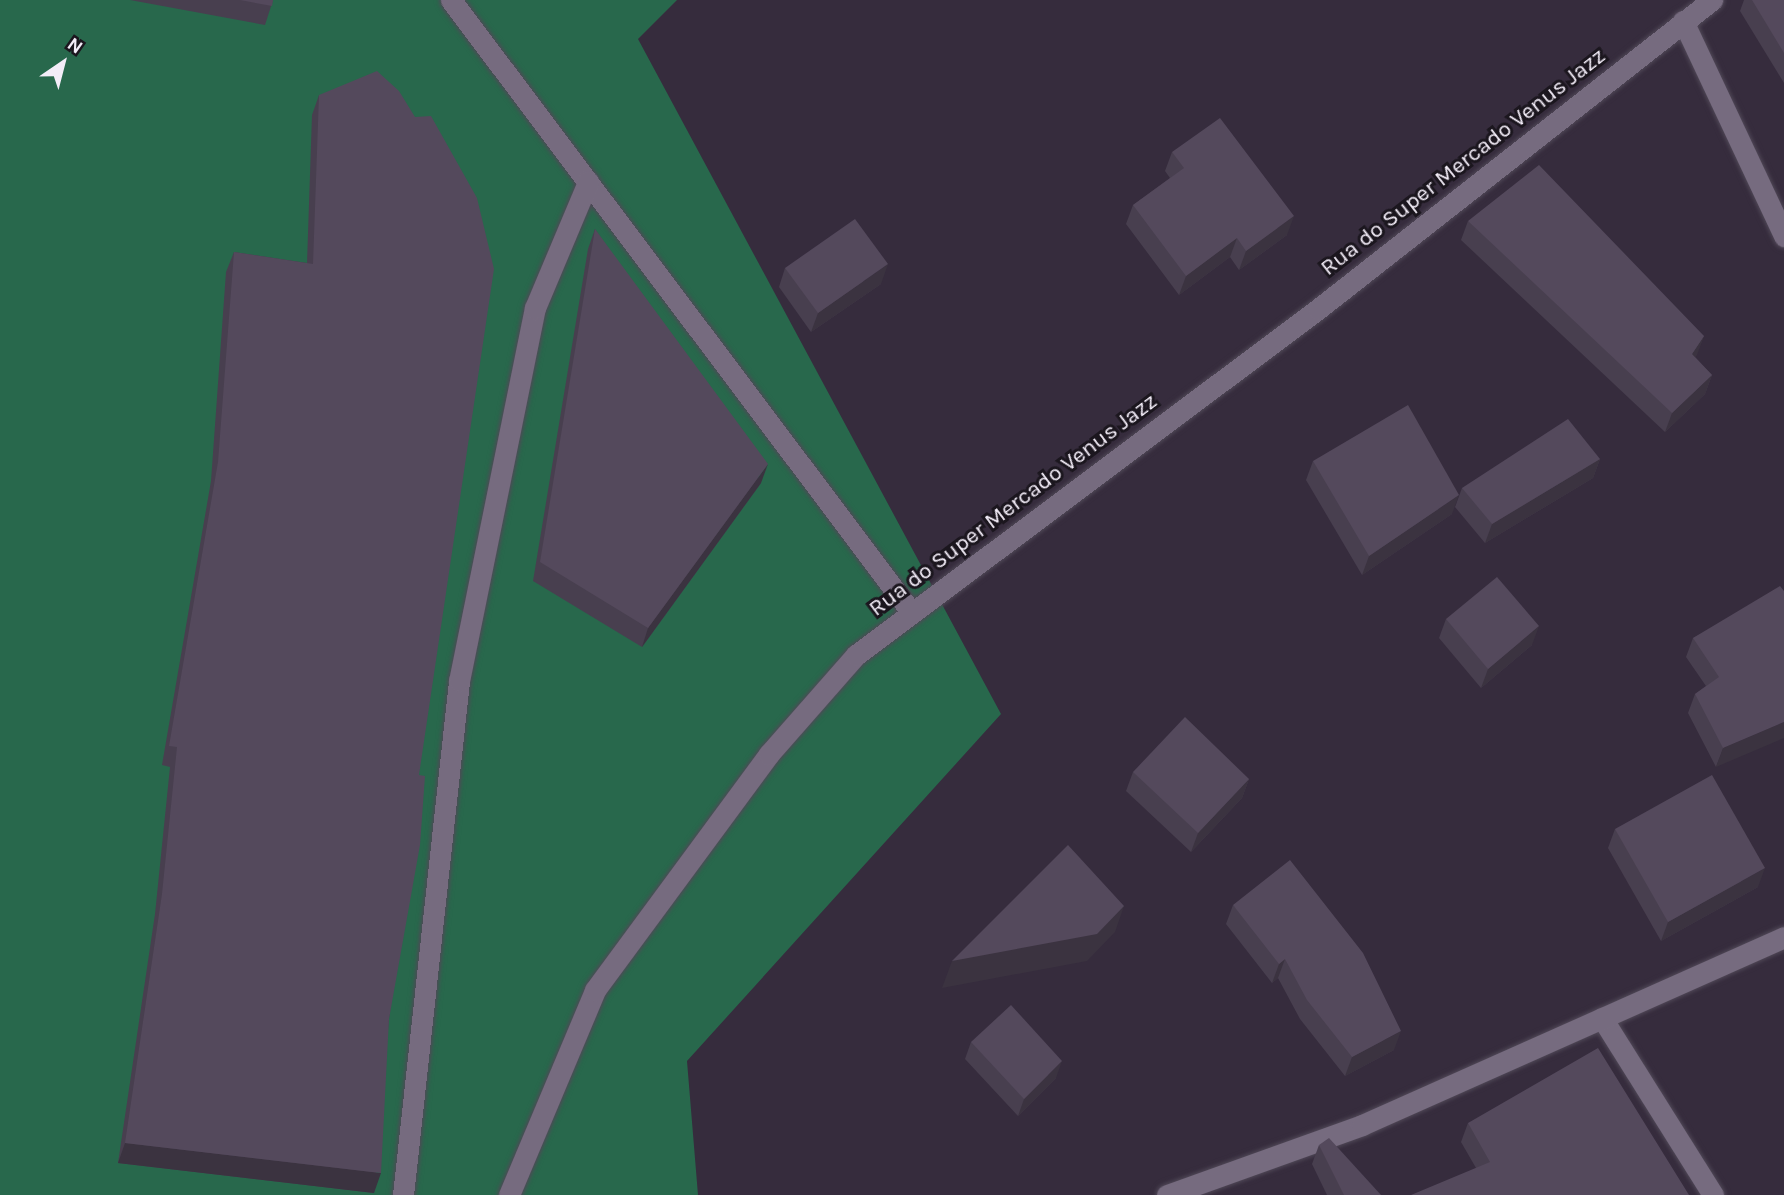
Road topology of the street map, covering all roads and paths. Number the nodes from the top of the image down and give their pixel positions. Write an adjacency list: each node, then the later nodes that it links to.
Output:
1 (450, 0): 4 (street)
2 (1712, 0): 3 (street, Rua do Super Mercado Venus Jazz)
3 (1683, 21): 5 (street); 6 (street, Rua do Super Mercado Venus Jazz)
4 (588, 182): 6 (street); 9 (street)
5 (1784, 236)
6 (912, 613): 10 (street, Rua do Super Mercado Venus Jazz)
7 (1784, 937): 8 (street)
8 (1602, 1018): 11 (street); 12 (street)
9 (403, 1195)
10 (509, 1195)
11 (1167, 1195)
12 (1713, 1195)

